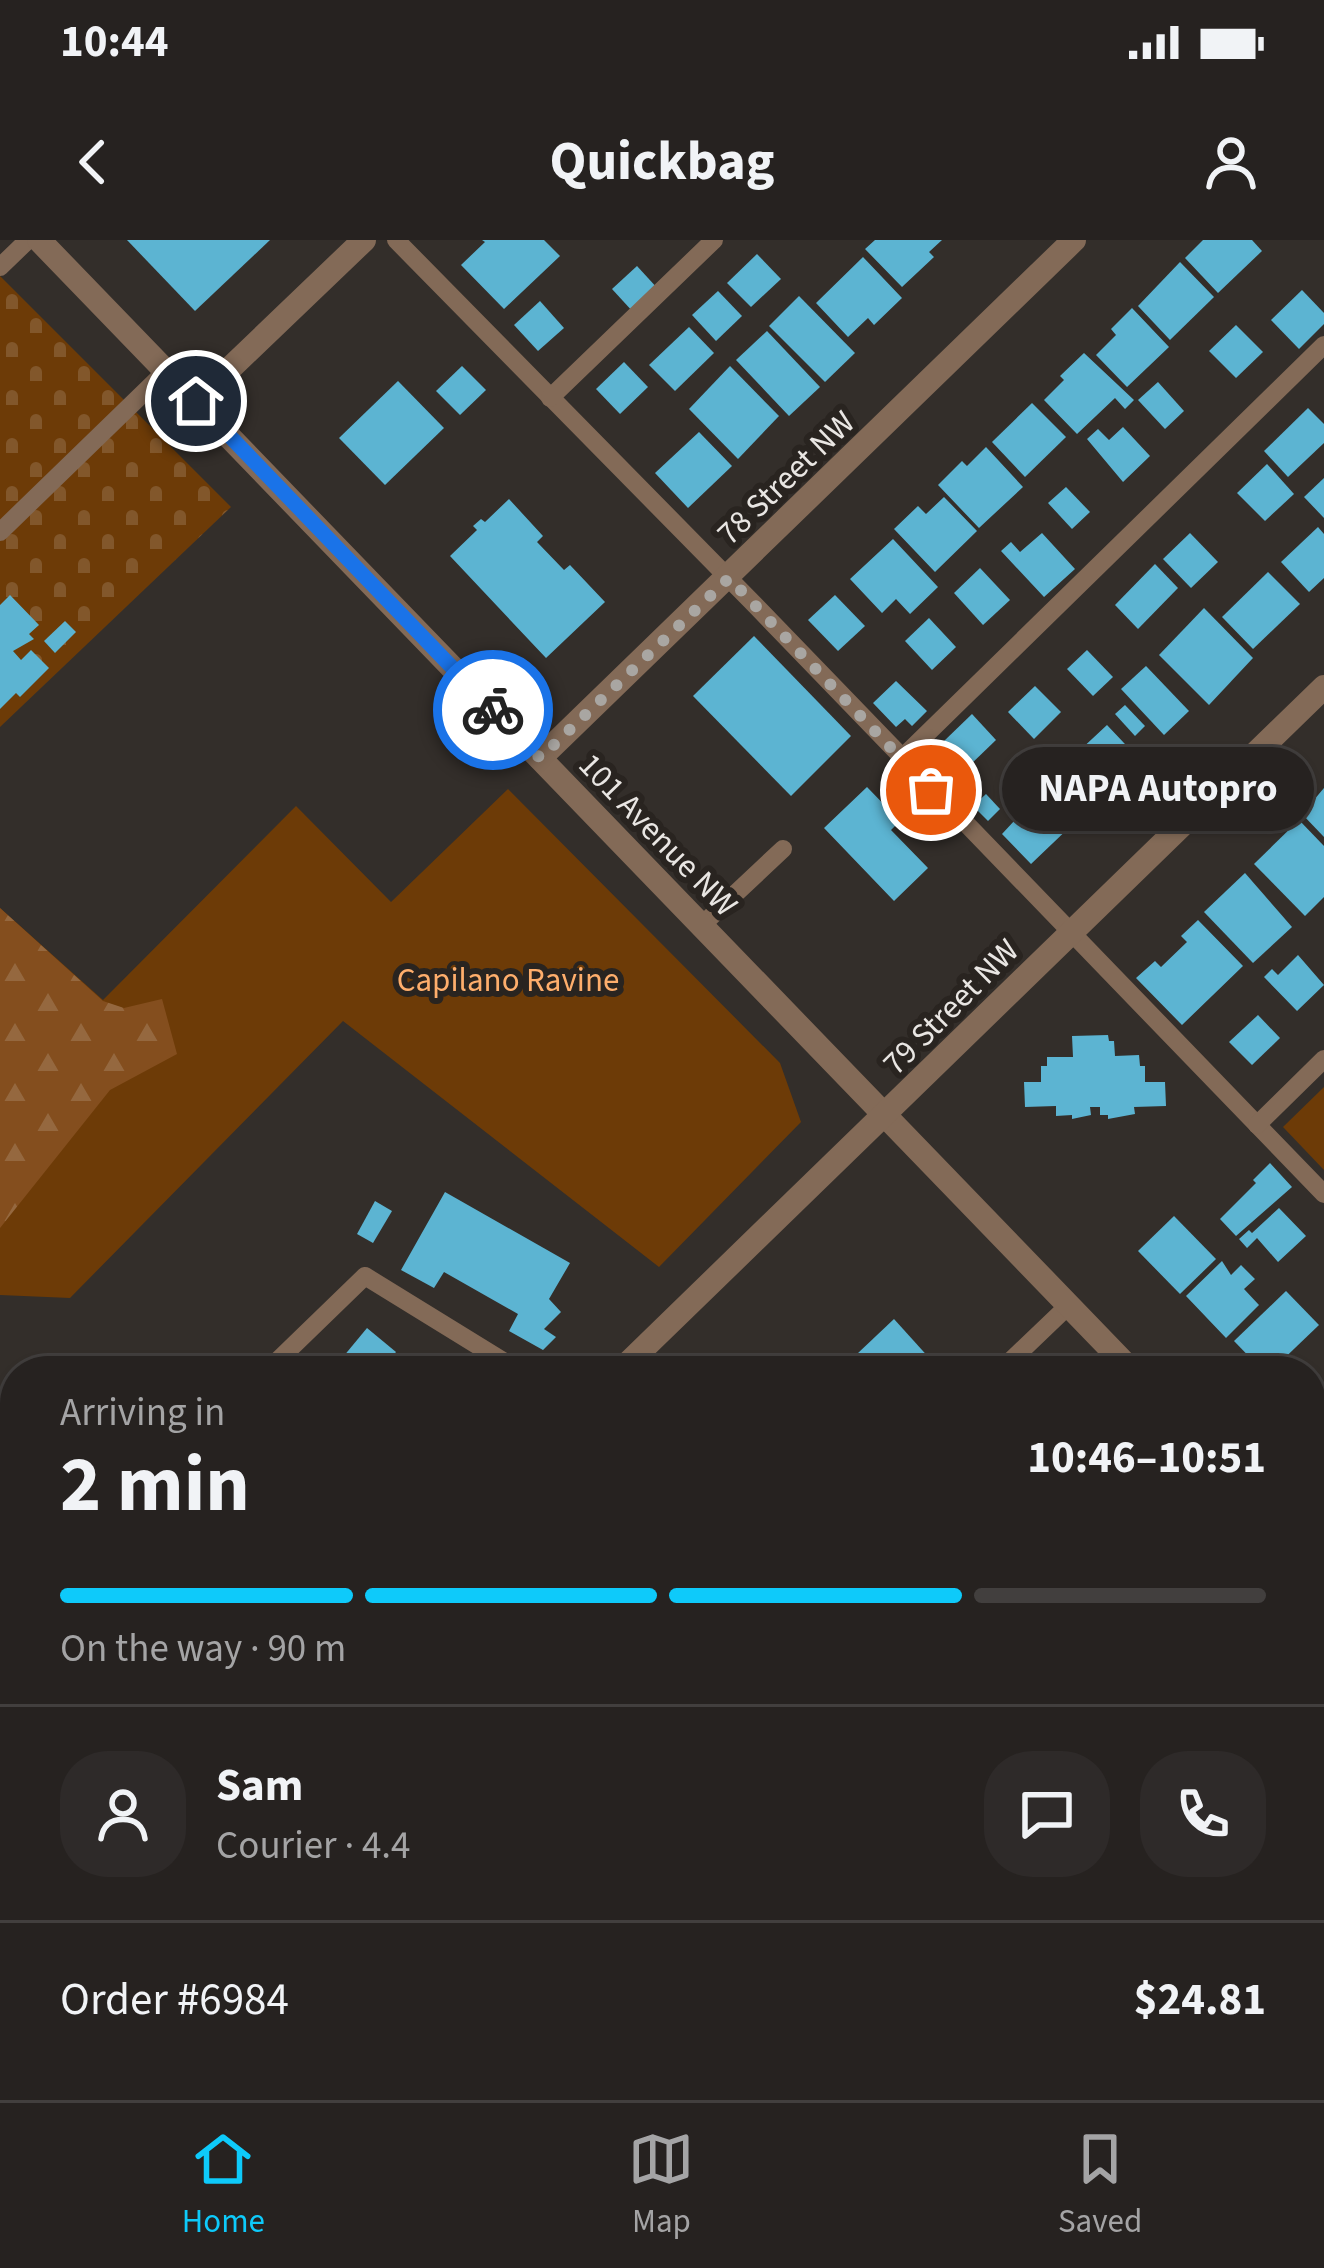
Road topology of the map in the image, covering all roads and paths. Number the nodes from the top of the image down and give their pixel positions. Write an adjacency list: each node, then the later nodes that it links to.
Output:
1 (28, 240): 7 (lane)
2 (39, 240): 9 (street, 101 Avenue NW)
3 (364, 240): 11 (street)
4 (396, 240): 10 (lane)
5 (714, 240): 10 (lane)
6 (1074, 240): 13 (street, 78 Street NW)
7 (0, 266)
8 (1324, 346): 16 (lane)
9 (166, 371): 11 (street, 101 Avenue NW); 12 (lane)
10 (550, 398): 13 (lane)
11 (196, 401): 15 (street, 101 Avenue NW)
12 (0, 532)
13 (729, 578): 15 (street, 78 Street NW); 16 (lane)
14 (1324, 687): 19 (street, 79 Street NW)
15 (540, 758): 18 (street, 101 Avenue NW)
16 (902, 759): 19 (lane)
17 (783, 849): 18 (lane)
18 (702, 926): 21 (street, 101 Avenue NW)
19 (1070, 934): 21 (street, 79 Street NW); 22 (lane)
20 (1324, 1059): 22 (lane)
21 (884, 1118): 24 (street, 101 Avenue NW); 27 (street, 79 Street NW)
22 (1257, 1125): 23 (lane)
23 (1324, 1194)
24 (1068, 1306): 28 (lane); 29 (street, 101 Avenue NW)
25 (282, 1356): 26 (lane)
26 (495, 1356)
27 (636, 1356)
28 (1016, 1356)
29 (1117, 1356)

